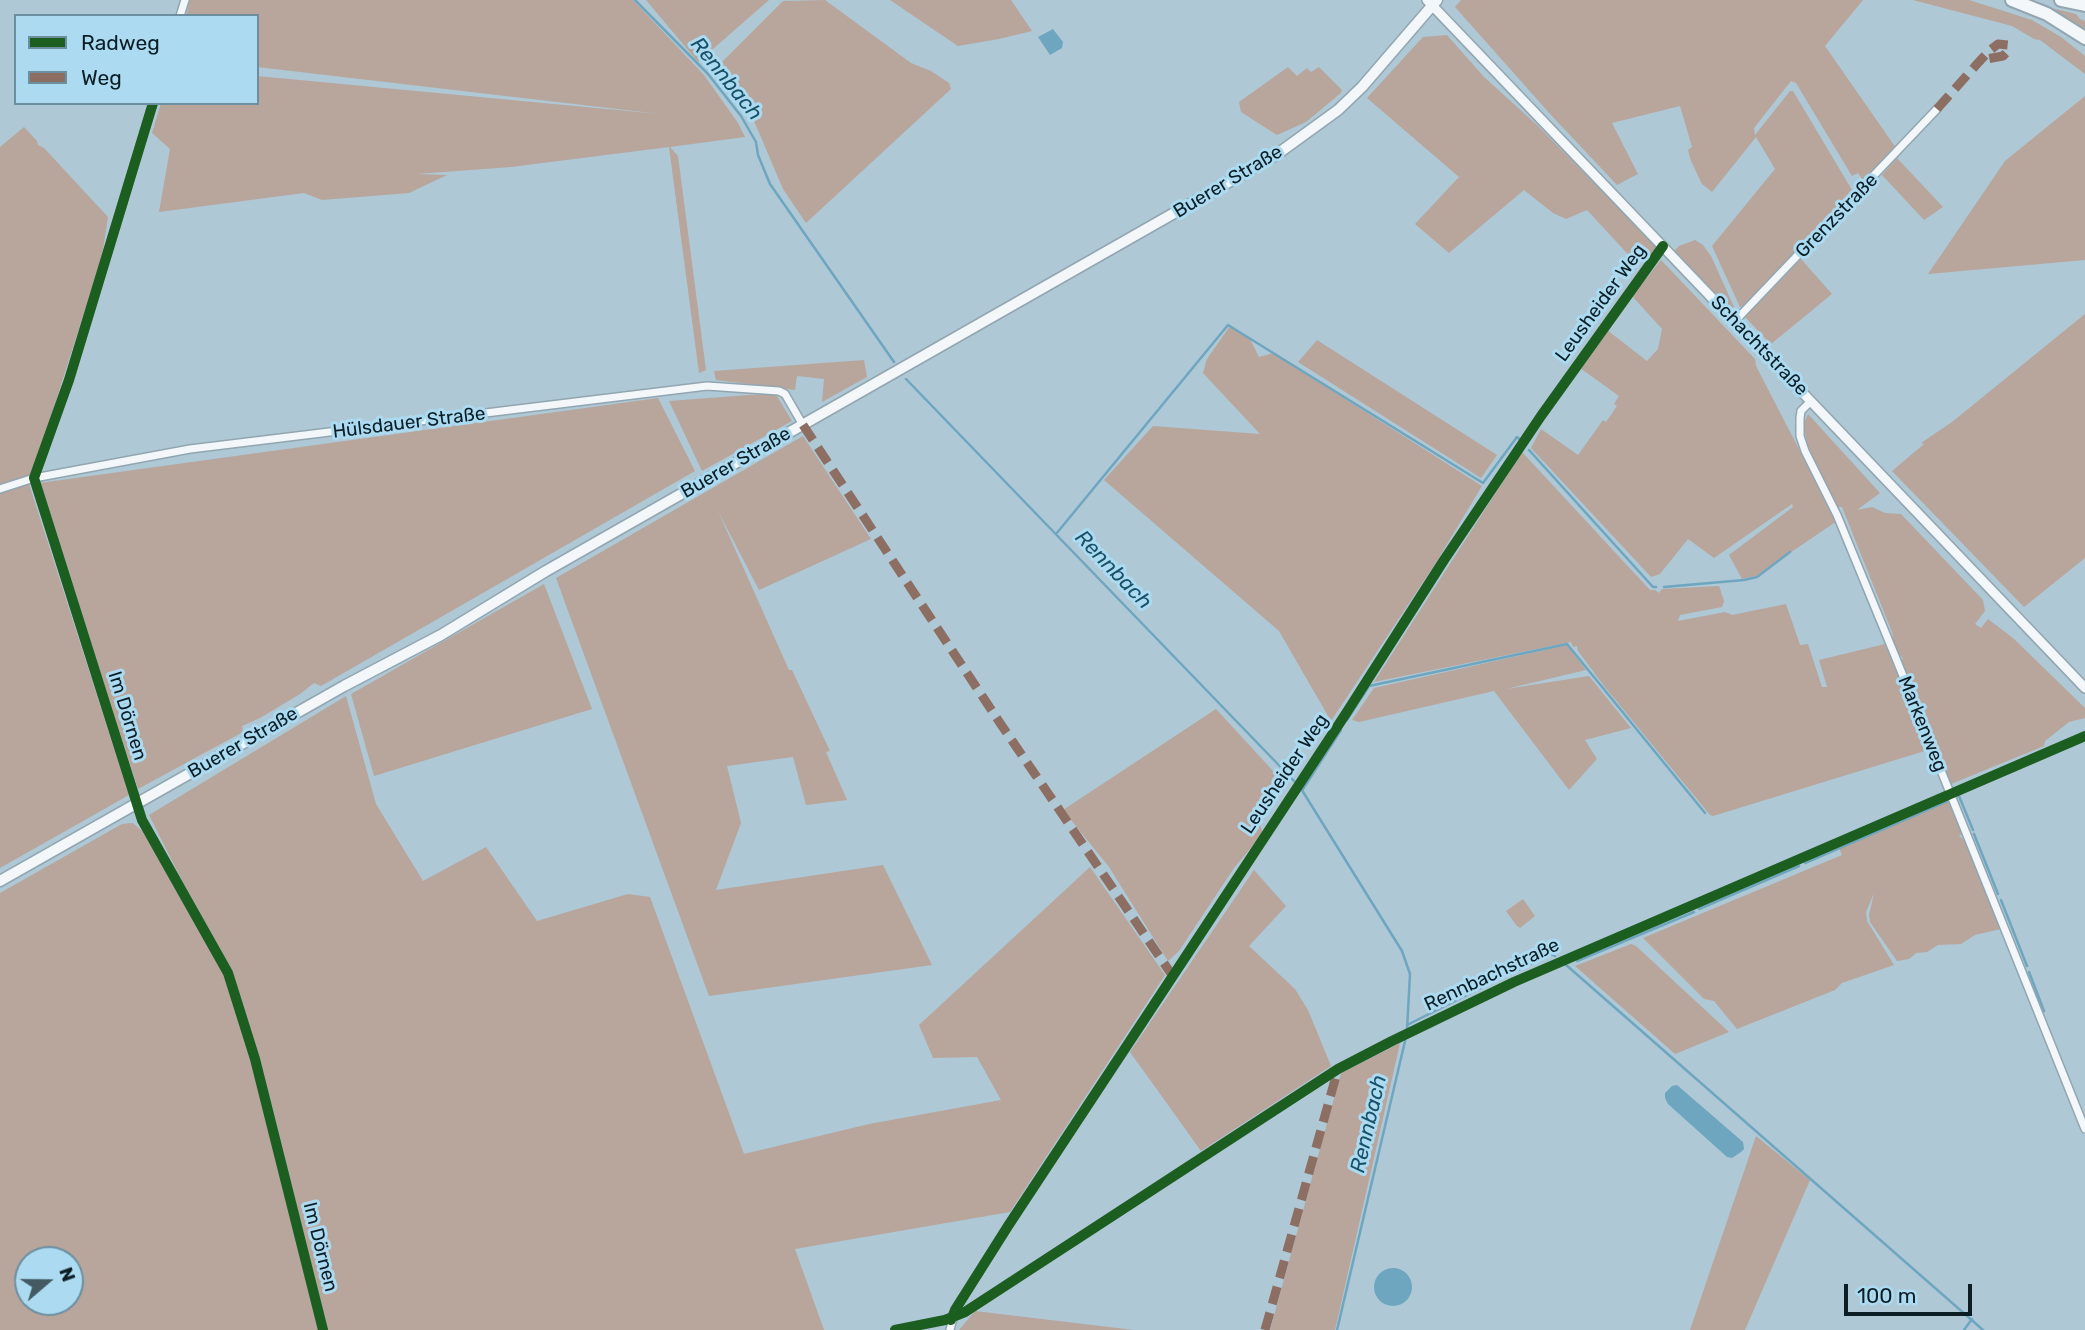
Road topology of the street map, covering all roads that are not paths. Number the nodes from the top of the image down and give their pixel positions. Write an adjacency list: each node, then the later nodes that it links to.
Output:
1 (2012, 0): 5 (highway)
2 (2061, 0): 4 (highway)
3 (1432, 2): 8 (street, Schachtstraße); 11 (main road, Buerer Straße)
4 (2085, 5)
5 (2085, 38)
6 (152, 105): 12 (street)
7 (1937, 109): 9 (street, Grenzstraße)
8 (1663, 246): 9 (street, Schachtstraße); 20 (street, Leusheider Weg)
9 (1735, 321): 10 (street, Schachtstraße)
10 (1811, 401): 14 (street, Schachtstraße); 16 (street, Markenweg)
11 (803, 425): 12 (street, Hülsdauer Straße); 17 (main road, Buerer Straße)
12 (34, 478): 13 (street, Hülsdauer Straße); 17 (street, Im Dörnen)
13 (0, 489)
14 (2085, 688)
15 (2085, 736): 16 (street, Rennbachstraße)
16 (1951, 793): 19 (street, Markenweg); 20 (street, Rennbachstraße)
17 (137, 804): 18 (main road, Buerer Straße); 21 (street, Im Dörnen)
18 (0, 881)
19 (2085, 1129)
20 (951, 1318): 22 (street, Rennbachstraße); 23 (street, Leusheider Weg)
21 (323, 1330)
22 (895, 1330)
23 (950, 1330)

